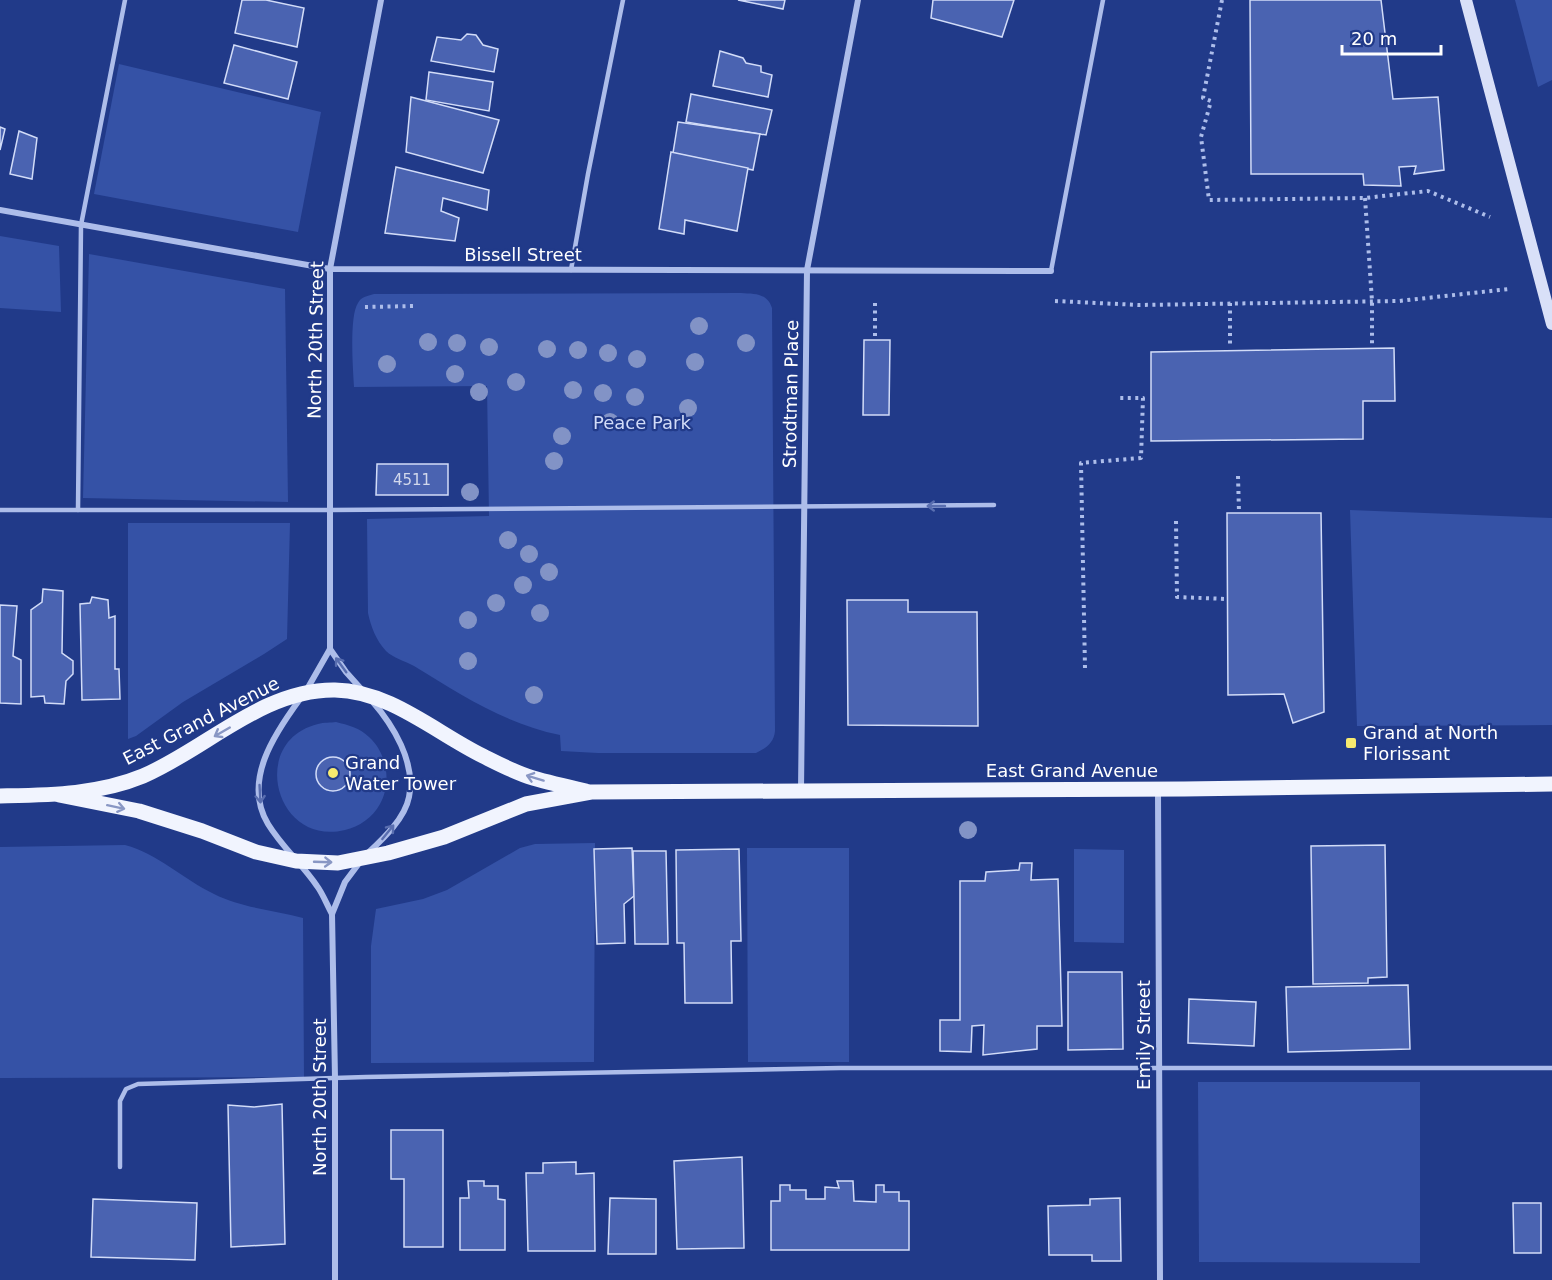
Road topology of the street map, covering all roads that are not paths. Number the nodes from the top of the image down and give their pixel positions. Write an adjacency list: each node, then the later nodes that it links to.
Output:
1 (125, 0): 8 (lane)
2 (381, 0): 9 (street, North 20th Street)
3 (622, 0): 10 (lane)
4 (858, 0): 11 (street, Strodtman Place)
5 (1103, 0): 12 (lane)
6 (1466, 0): 13 (main road)
7 (0, 210): 8 (street, Bissell Street)
8 (81, 225): 9 (street, Bissell Street); 17 (lane)
9 (330, 269): 10 (street, Bissell Street); 18 (street, North 20th Street)
10 (572, 270): 11 (street, Bissell Street)
11 (807, 270): 12 (street, Bissell Street); 14 (street, Strodtman Place)
12 (1051, 271)
13 (1552, 324)
14 (804, 506): 15 (lane, one-way to 14); 18 (lane); 25 (street, Strodtman Place)
15 (994, 506)
16 (0, 510): 17 (lane)
17 (78, 510): 18 (lane)
18 (330, 510): 19 (street, North 20th Street)
19 (330, 649): 20 (street, North 20th Street); 21 (street, North 20th Street, one-way to 19)
20 (305, 692): 21 (main road, East Grand Avenue); 27 (main road, East Grand Avenue, one-way to 27); 29 (street, North 20th Street, one-way to 29)
21 (366, 695): 24 (main road, East Grand Avenue, one-way to 21); 28 (street, North 20th Street, one-way to 21)
22 (1552, 784): 23 (main road, East Grand Avenue)
23 (1158, 789): 25 (main road, East Grand Avenue); 32 (street, Emily Street)
24 (591, 792): 25 (main road, East Grand Avenue); 28 (main road, East Grand Avenue)
25 (801, 792)
26 (0, 795): 27 (main road, East Grand Avenue)
27 (58, 795): 29 (main road, East Grand Avenue, one-way to 29)
28 (364, 858): 29 (main road, East Grand Avenue, one-way to 28); 30 (street, North 20th Street)
29 (296, 861): 30 (street, North 20th Street)
30 (332, 914): 33 (street, North 20th Street)
31 (1552, 1068): 32 (lane)
32 (1159, 1069): 33 (lane); 36 (street, Emily Street)
33 (336, 1078): 34 (lane); 35 (street, North 20th Street)
34 (120, 1167)
35 (335, 1280)
36 (1160, 1280)

